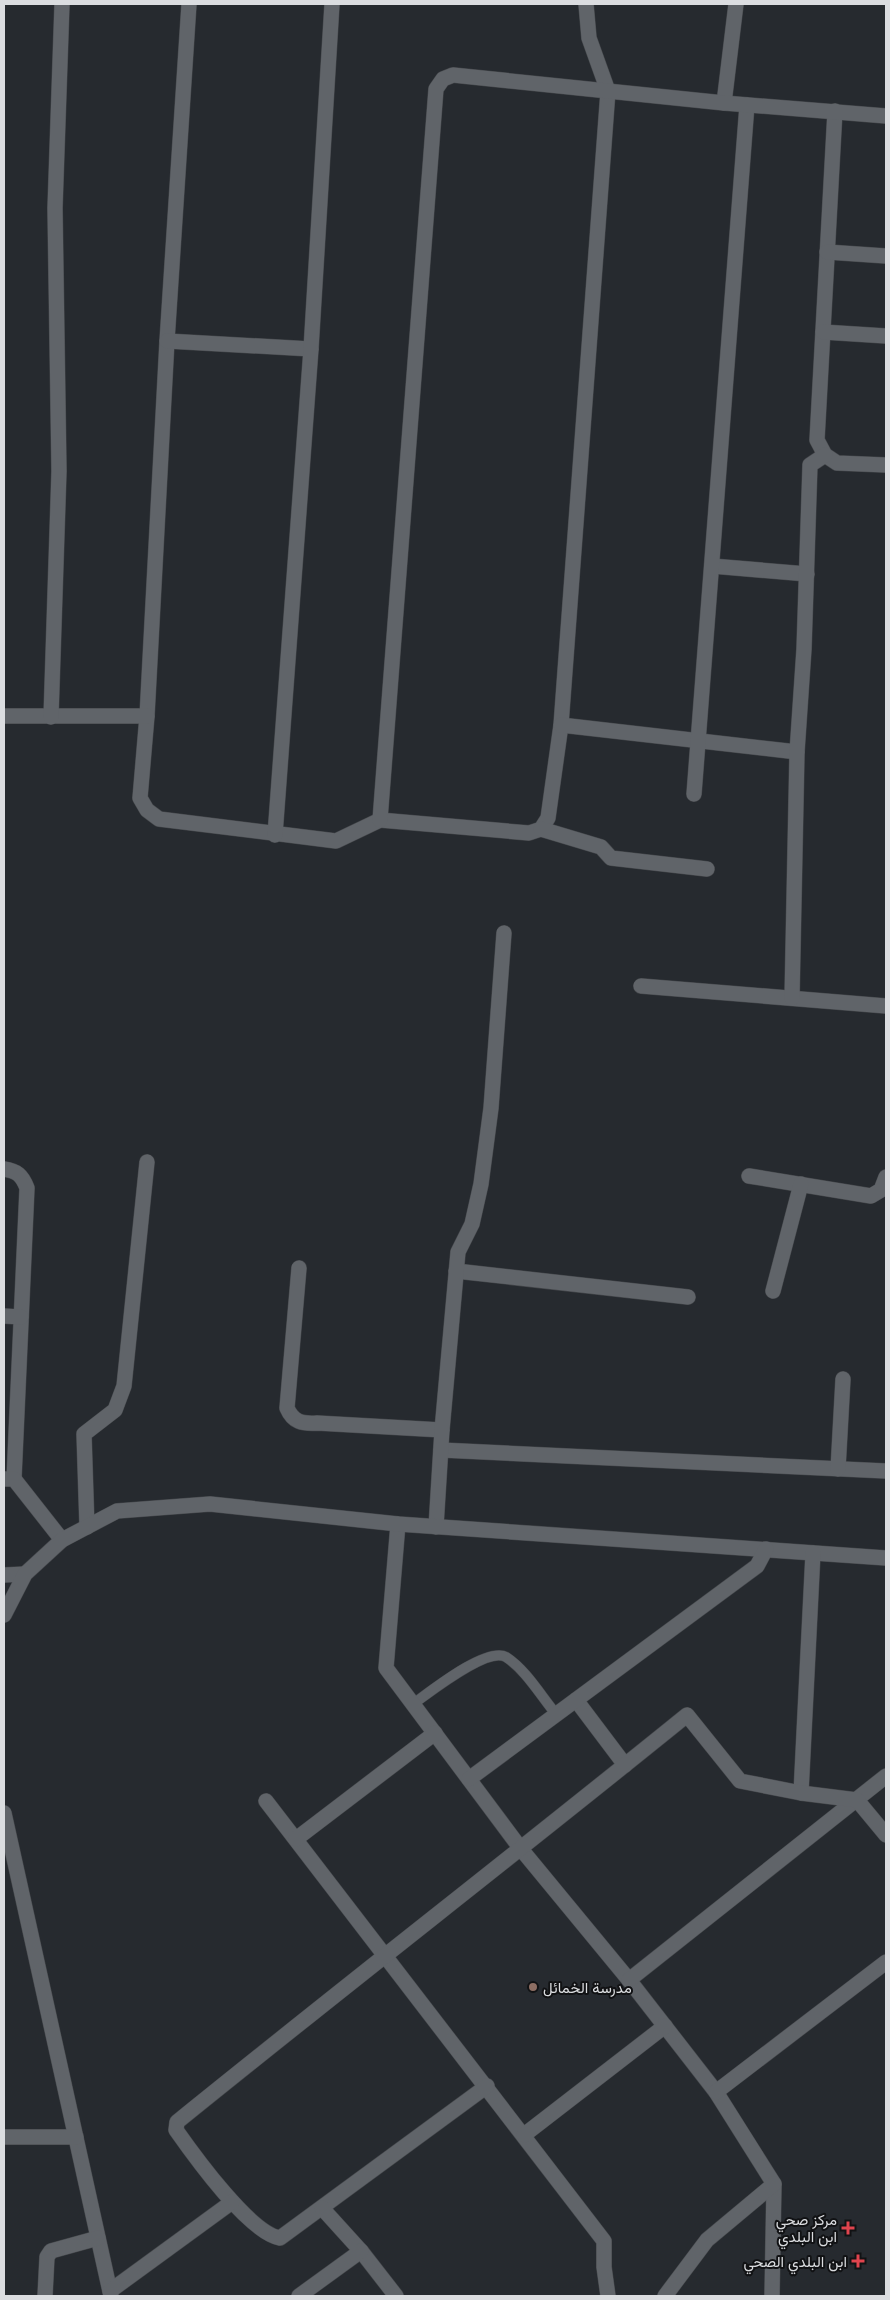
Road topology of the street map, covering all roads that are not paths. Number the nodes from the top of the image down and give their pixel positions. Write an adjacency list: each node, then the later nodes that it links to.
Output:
1 (62, 4): 22 (street)
2 (189, 4): 15 (street)
3 (332, 4): 16 (street)
4 (586, 4): 6 (street)
5 (736, 4): 7 (street)
6 (608, 91): 7 (street); 24 (street); 28 (street)
7 (724, 103): 8 (street)
8 (747, 105): 9 (street); 19 (street)
9 (835, 111): 10 (street); 11 (street)
10 (886, 116)
11 (827, 252): 12 (street); 13 (street)
12 (886, 256)
13 (823, 332): 14 (street); 17 (street)
14 (886, 336)
15 (167, 341): 16 (street); 23 (street)
16 (311, 349): 30 (street)
17 (825, 455): 18 (street); 20 (street)
18 (886, 465)
19 (712, 566): 20 (street); 25 (street)
20 (807, 574): 26 (street)
21 (4, 716): 22 (street)
22 (52, 716): 23 (street)
23 (147, 716): 30 (street)
24 (561, 725): 25 (street); 29 (street)
25 (698, 741): 26 (street); 27 (street)
26 (797, 752): 34 (street)
27 (694, 794)
28 (380, 820): 29 (street); 30 (street)
29 (541, 829): 31 (street)
30 (275, 835)
31 (707, 869)
32 (504, 933): 42 (street)
33 (641, 986): 34 (street)
34 (792, 998): 35 (street)
35 (886, 1006)
36 (147, 1162): 54 (street)
37 (4, 1170): 46 (street)
38 (749, 1176): 40 (street)
39 (886, 1177): 40 (street)
40 (801, 1184): 43 (street)
41 (299, 1268): 48 (street)
42 (456, 1271): 44 (street); 48 (street)
43 (773, 1291)
44 (688, 1297)
45 (4, 1316): 46 (street)
46 (21, 1317): 52 (street)
47 (843, 1379): 50 (street)
48 (442, 1430): 49 (street)
49 (441, 1450): 50 (street); 55 (street)
50 (838, 1469): 51 (street)
51 (886, 1471)
52 (9, 1479): 56 (street)
53 (398, 1524): 54 (street); 55 (street); 64 (street)
54 (87, 1527): 56 (street)
55 (436, 1527): 57 (street)
56 (62, 1540): 60 (street)
57 (766, 1549): 58 (street); 63 (street)
58 (813, 1552): 59 (street); 70 (street)
59 (886, 1558)
60 (25, 1574): 61 (street); 62 (street)
61 (4, 1575)
62 (4, 1615)
63 (576, 1700): 65 (street); 67 (street)
64 (413, 1704): 65 (lane); 66 (street)
65 (556, 1714): 69 (street)
66 (435, 1733): 69 (street); 76 (street)
67 (625, 1765): 70 (street); 77 (street)
68 (886, 1776): 71 (street)
69 (469, 1779): 77 (street)
70 (801, 1793): 71 (street)
71 (858, 1800): 74 (street); 80 (street)
72 (266, 1801): 76 (street)
73 (4, 1813): 75 (street)
74 (886, 1835)
75 (6, 1837): 85 (street)
76 (296, 1839): 78 (street)
77 (521, 1849): 78 (street); 80 (street)
78 (385, 1953): 82 (street); 88 (street)
79 (886, 1962): 83 (street)
80 (629, 1980): 81 (street)
81 (665, 2026): 83 (street); 84 (street)
82 (487, 2086): 84 (street); 89 (street)
83 (716, 2092): 87 (street)
84 (524, 2135): 96 (street)
85 (76, 2137): 86 (street); 90 (street)
86 (4, 2138)
87 (774, 2184): 97 (street); 98 (street)
88 (232, 2202): 89 (street); 92 (street)
89 (322, 2208): 91 (street)
90 (98, 2238): 92 (street); 93 (street)
91 (361, 2251): 94 (street); 95 (street)
92 (110, 2294)
93 (45, 2296)
94 (299, 2296)
95 (396, 2296)
96 (608, 2296)
97 (665, 2296)
98 (772, 2296)

